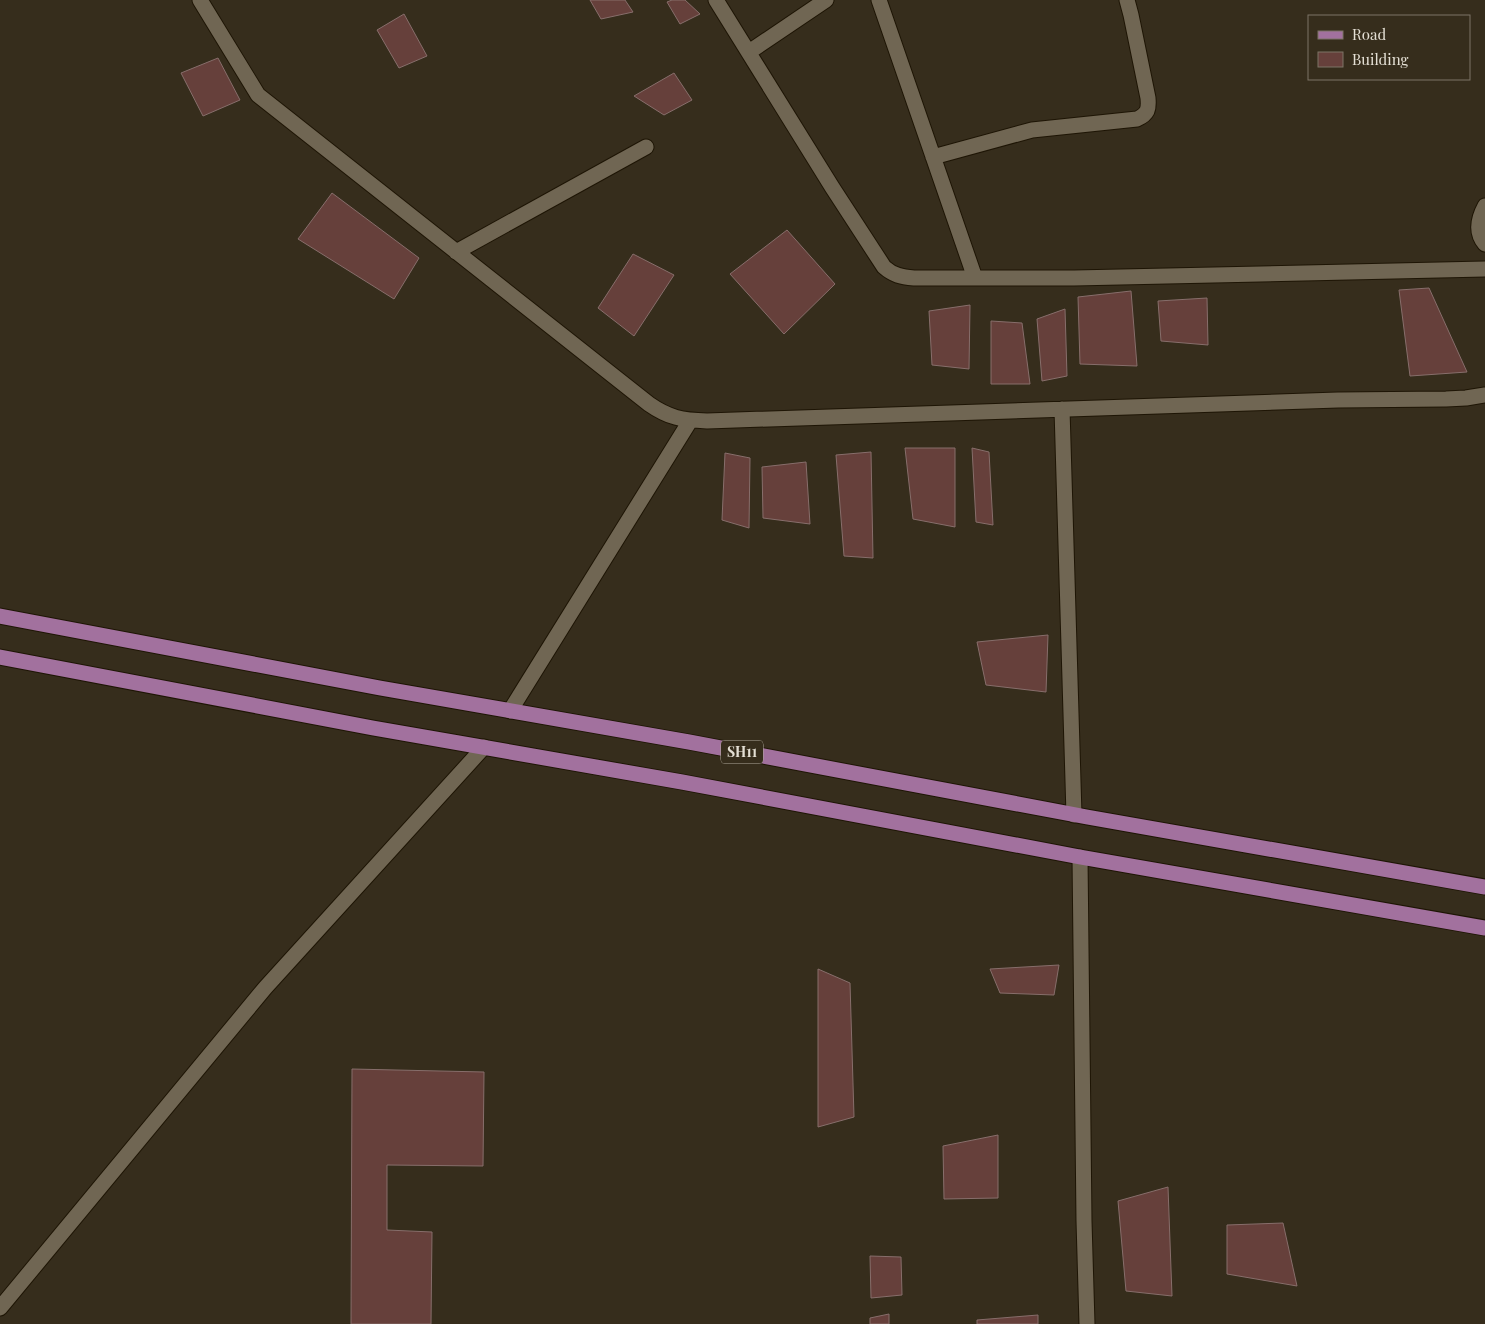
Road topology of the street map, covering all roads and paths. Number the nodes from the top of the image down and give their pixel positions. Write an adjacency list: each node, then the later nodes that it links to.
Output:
1 (200, 0): 11 (street)
2 (716, 0): 6 (street)
3 (826, 0): 6 (street)
4 (879, 0): 8 (street)
5 (1126, 0): 8 (street)
6 (749, 52): 13 (street)
7 (646, 147): 11 (street)
8 (933, 157): 13 (street)
9 (1485, 206): 10 (street)
10 (1485, 244)
11 (456, 252): 16 (street)
12 (1485, 269): 13 (street)
13 (975, 278)
14 (1485, 395): 15 (street)
15 (1062, 409): 16 (street); 21 (street)
16 (690, 421): 19 (street)
17 (0, 616): 19 (main road, SH11)
18 (0, 657): 20 (main road)
19 (510, 711): 21 (main road, SH11)
20 (484, 748): 22 (main road); 25 (street)
21 (1074, 815): 23 (main road, SH11)
22 (1080, 857): 24 (main road); 26 (street)
23 (1485, 887)
24 (1485, 928)
25 (0, 1308)
26 (1088, 1324)

